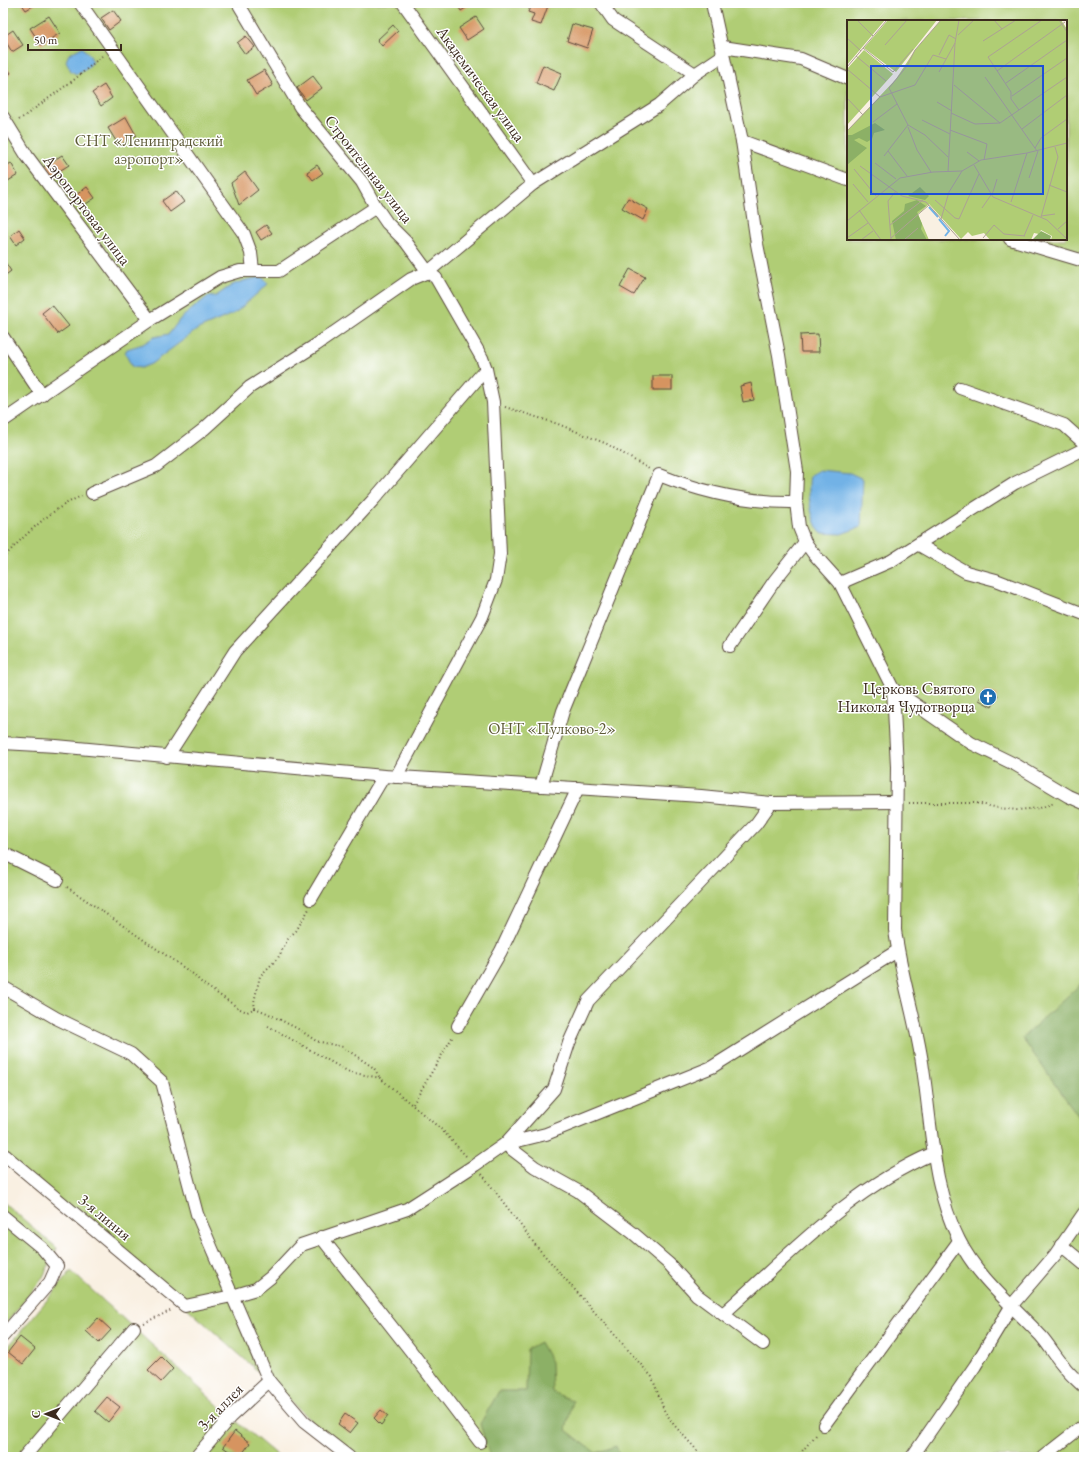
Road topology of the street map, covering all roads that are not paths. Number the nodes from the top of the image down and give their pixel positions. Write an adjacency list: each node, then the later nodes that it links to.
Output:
1 (80, 3): 16 (street)
2 (238, 3): 13 (street, Строительная улица)
3 (403, 3): 12 (street, Академическая улица)
4 (601, 3): 7 (street)
5 (712, 3): 6 (street)
6 (723, 52): 7 (street); 8 (street); 10 (street)
7 (695, 74): 12 (street)
8 (847, 79)
9 (6, 121): 18 (street, Аэропортовая улица)
10 (742, 141): 11 (street); 27 (street)
11 (847, 180)
12 (533, 184): 17 (street)
13 (376, 207): 16 (street); 17 (street, Строительная улица)
14 (1013, 240): 15 (street)
15 (1084, 261)
16 (253, 270): 18 (street)
17 (428, 272): 20 (street, Строительная улица); 26 (street)
18 (150, 320): 22 (street)
19 (3, 337): 22 (street)
20 (486, 370): 35 (street); 37 (street, Строительная улица)
21 (960, 388): 24 (street)
22 (42, 395): 23 (street)
23 (3, 421)
24 (1084, 443)
25 (1084, 449): 29 (street)
26 (92, 493)
27 (796, 502): 28 (street); 38 (street)
28 (805, 542): 30 (street); 32 (street)
29 (919, 545): 30 (street); 31 (street)
30 (840, 583): 33 (street)
31 (1084, 614)
32 (730, 646)
33 (893, 689): 40 (street); 42 (street)
34 (3, 743): 35 (street)
35 (167, 757): 36 (street)
36 (384, 776): 37 (street); 45 (street)
37 (396, 777): 38 (street)
38 (541, 786): 39 (street)
39 (578, 788): 41 (street); 48 (street)
40 (896, 802): 41 (street); 46 (street)
41 (771, 803): 49 (street)
42 (1084, 803)
43 (3, 853): 44 (street)
44 (56, 880)
45 (311, 899)
46 (898, 951): 49 (street); 50 (street)
47 (3, 987): 58 (street)
48 (458, 1026)
49 (505, 1144): 54 (street); 60 (street)
50 (934, 1153): 55 (street); 60 (street)
51 (3, 1155): 58 (street, 3-я линия)
52 (1084, 1213): 56 (street)
53 (3, 1216): 62 (street)
54 (321, 1238): 58 (street); 68 (street)
55 (959, 1241): 59 (street); 66 (street)
56 (1061, 1245): 57 (street); 59 (street)
57 (1084, 1264)
58 (232, 1296): 64 (street)
59 (1012, 1305): 65 (street); 72 (street)
60 (723, 1314): 63 (street)
61 (134, 1328): 69 (street)
62 (3, 1336)
63 (763, 1344)
64 (269, 1381): 70 (street, 3-я аллея); 71 (street)
65 (1084, 1387)
66 (824, 1425)
67 (1084, 1425): 73 (street)
68 (480, 1442)
69 (24, 1457)
70 (196, 1457)
71 (349, 1457)
72 (912, 1457)
73 (1043, 1457)

